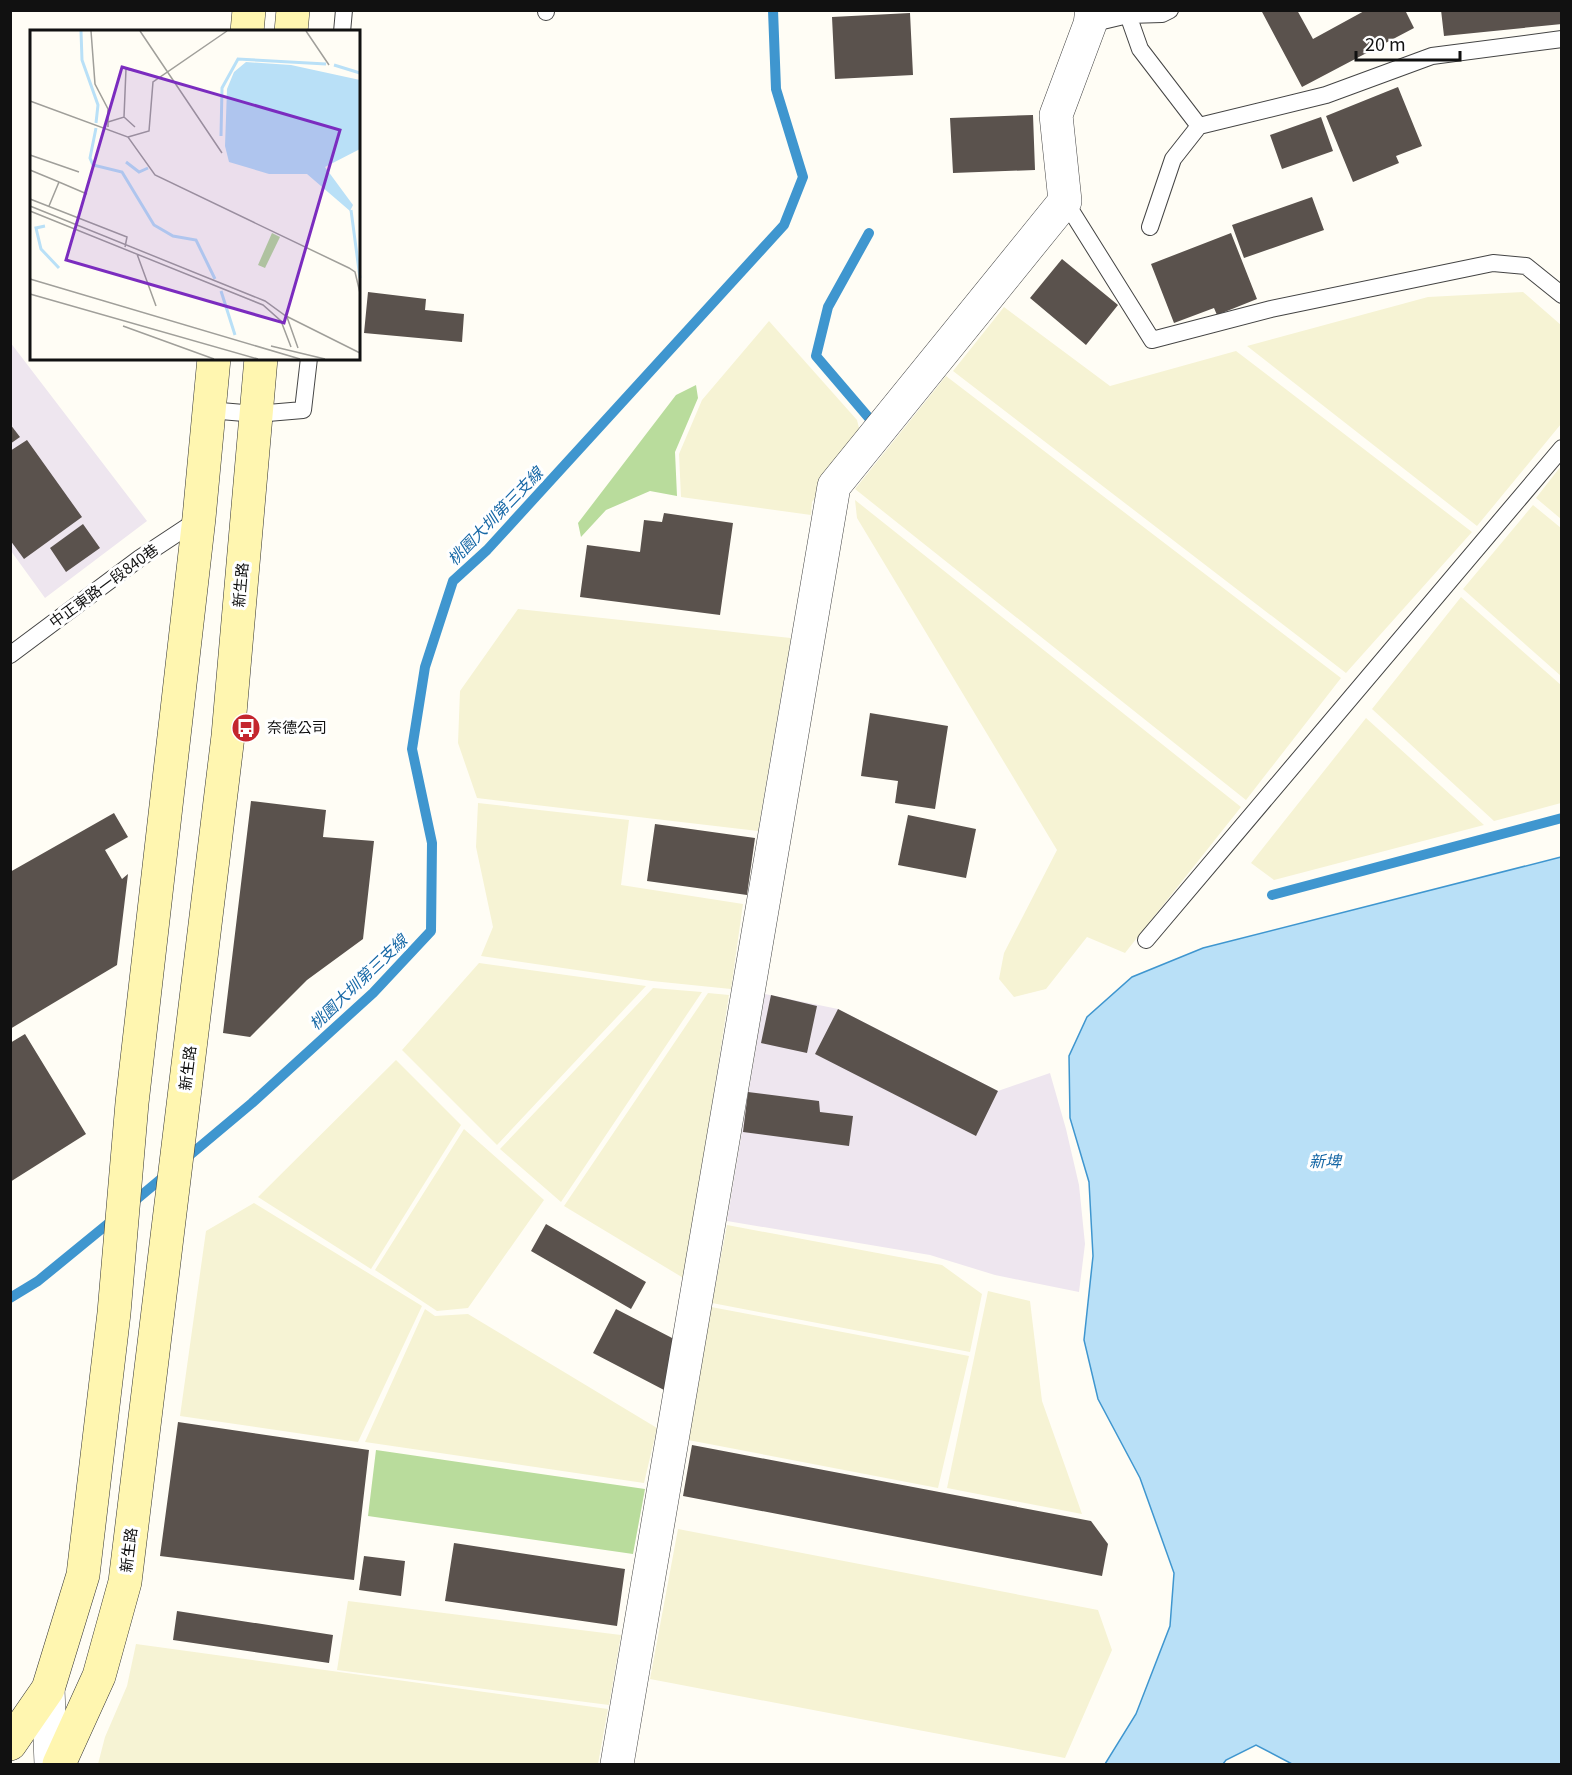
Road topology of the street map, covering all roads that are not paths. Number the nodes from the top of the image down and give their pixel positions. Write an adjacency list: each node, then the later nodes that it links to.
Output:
1 (249, 10): 7 (main road)
2 (293, 10): 8 (main road)
3 (344, 10): 9 (lane)
4 (1170, 10): 5 (lane)
5 (1128, 15): 6 (lane); 11 (lane)
6 (1091, 17): 12 (street)
7 (247, 30)
8 (291, 30)
9 (342, 30)
10 (1562, 39): 11 (lane)
11 (1199, 126): 13 (lane)
12 (1065, 201): 14 (lane); 28 (street)
13 (1150, 227)
14 (1562, 295)
15 (214, 360): 18 (main road)
16 (261, 360): 19 (main road, 新生路)
17 (309, 360): 19 (lane)
18 (209, 410): 19 (lane); 21 (main road)
19 (256, 414): 27 (main road, 新生路)
20 (1562, 448): 23 (lane)
21 (199, 518): 22 (lane, 中正東路一段840巷); 24 (main road)
22 (10, 655)
23 (1146, 940)
24 (48, 1689): 25 (main road); 26 (street)
25 (10, 1744)
26 (51, 1764)
27 (59, 1764)
28 (617, 1764)

